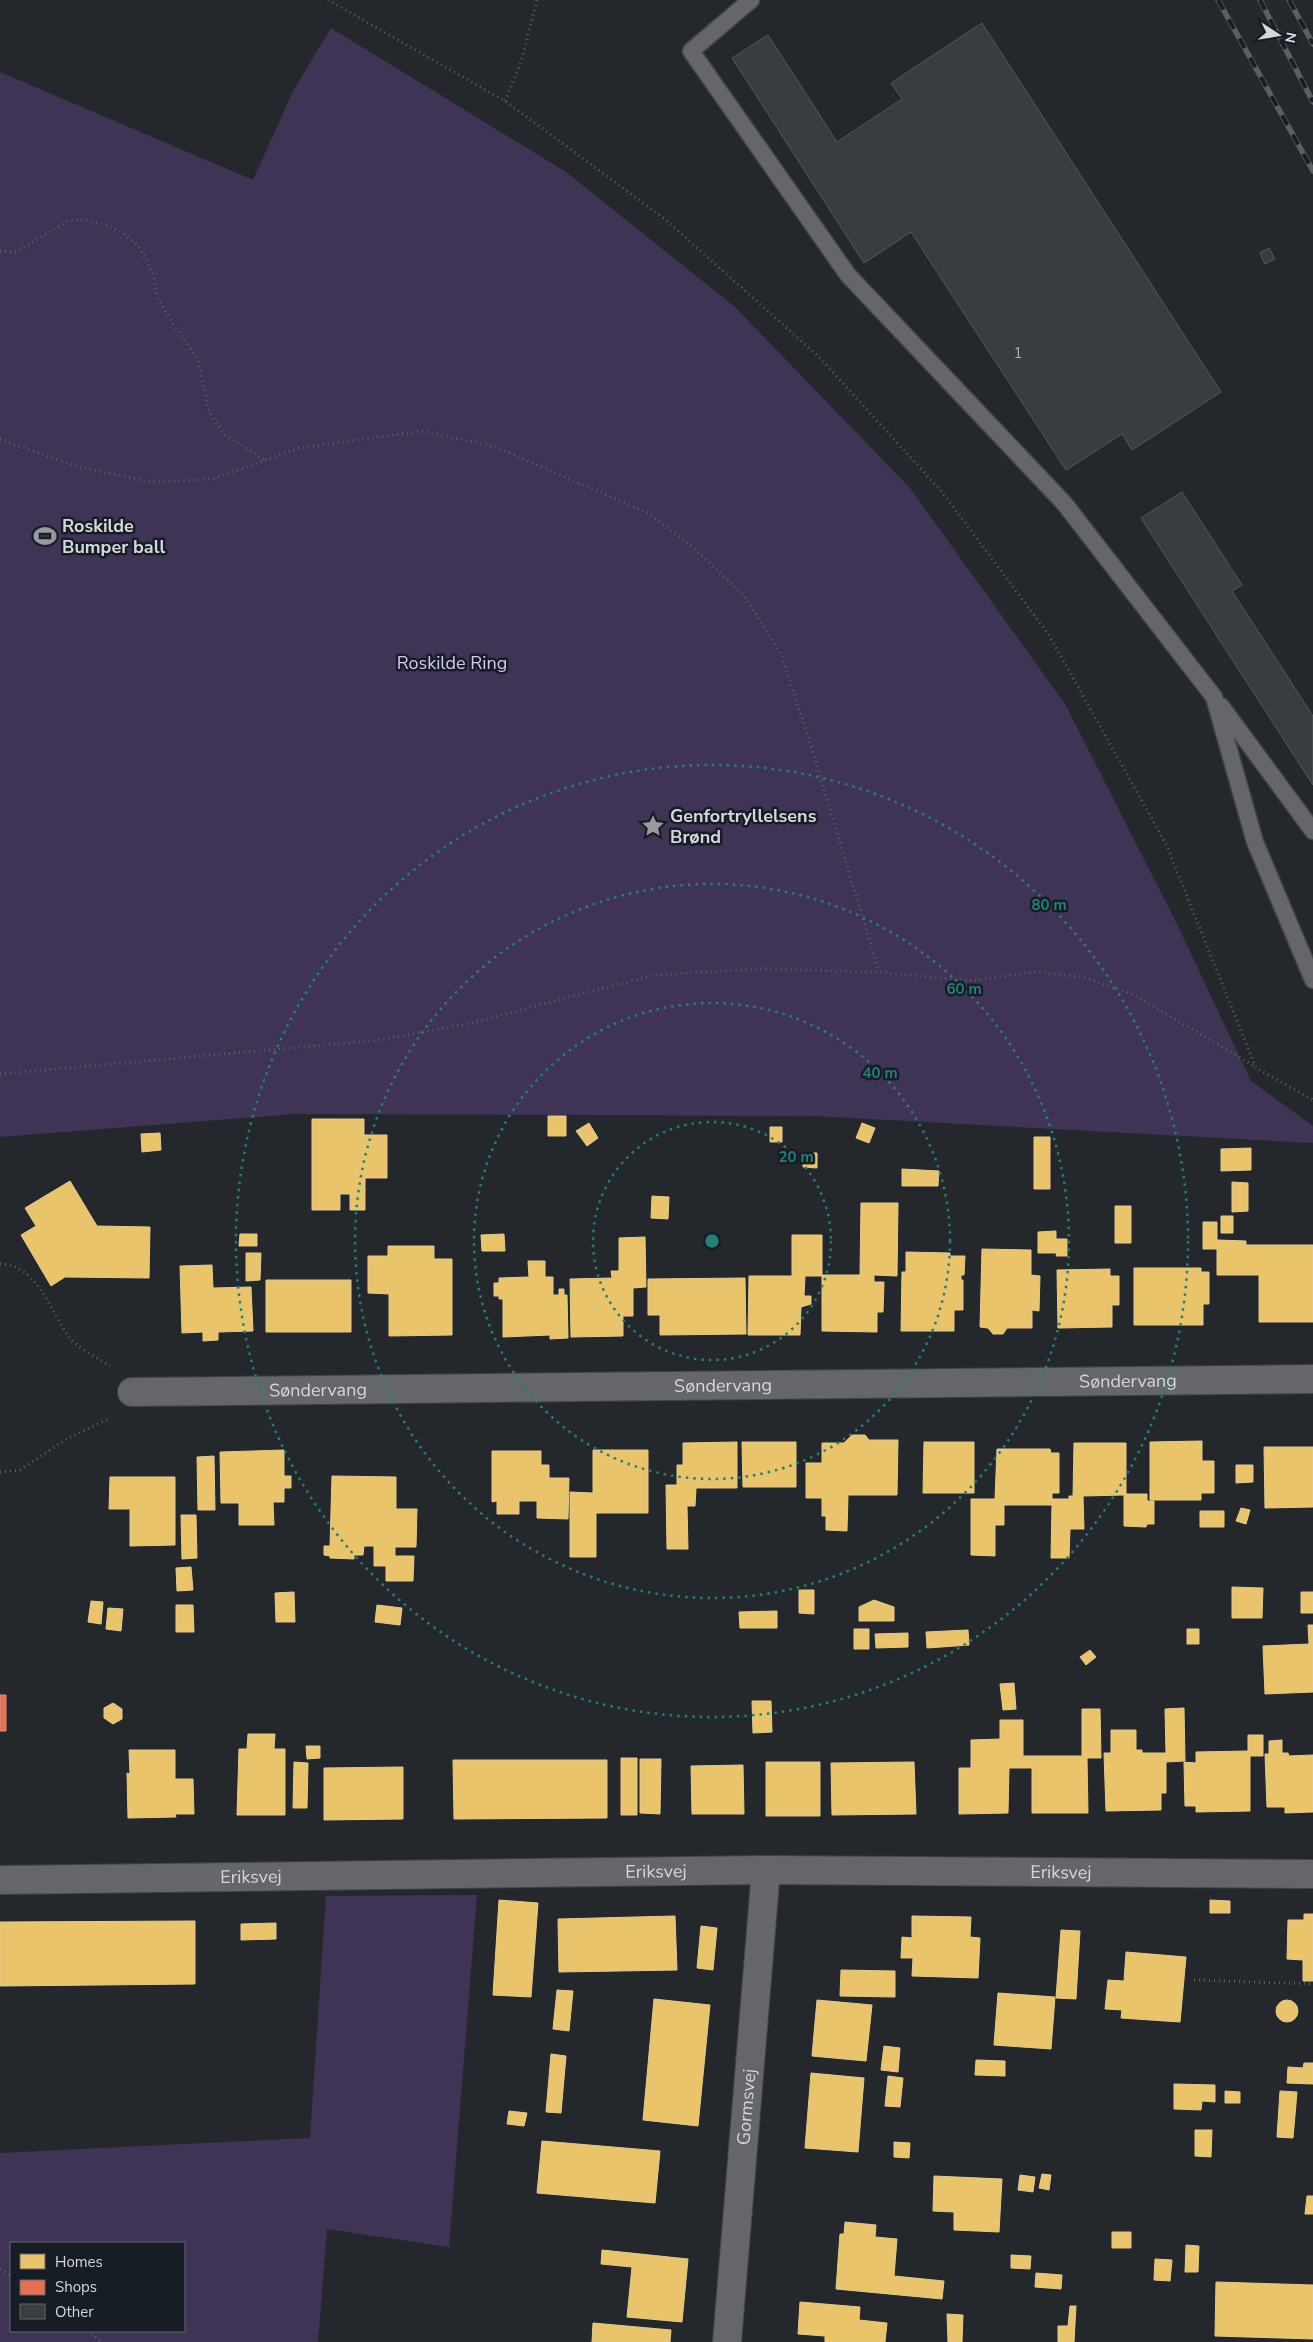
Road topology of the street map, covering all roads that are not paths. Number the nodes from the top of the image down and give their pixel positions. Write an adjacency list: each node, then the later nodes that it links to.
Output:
1 (751, 0): 2 (lane)
2 (1214, 697): 3 (lane); 4 (lane)
3 (1313, 831)
4 (1313, 980)
5 (1313, 1379): 6 (street, Søndervang)
6 (132, 1392)
7 (766, 1870): 8 (street, Eriksvej); 9 (street, Eriksvej); 10 (street, Gormsvej)
8 (1313, 1874)
9 (0, 1880)
10 (727, 2342)

